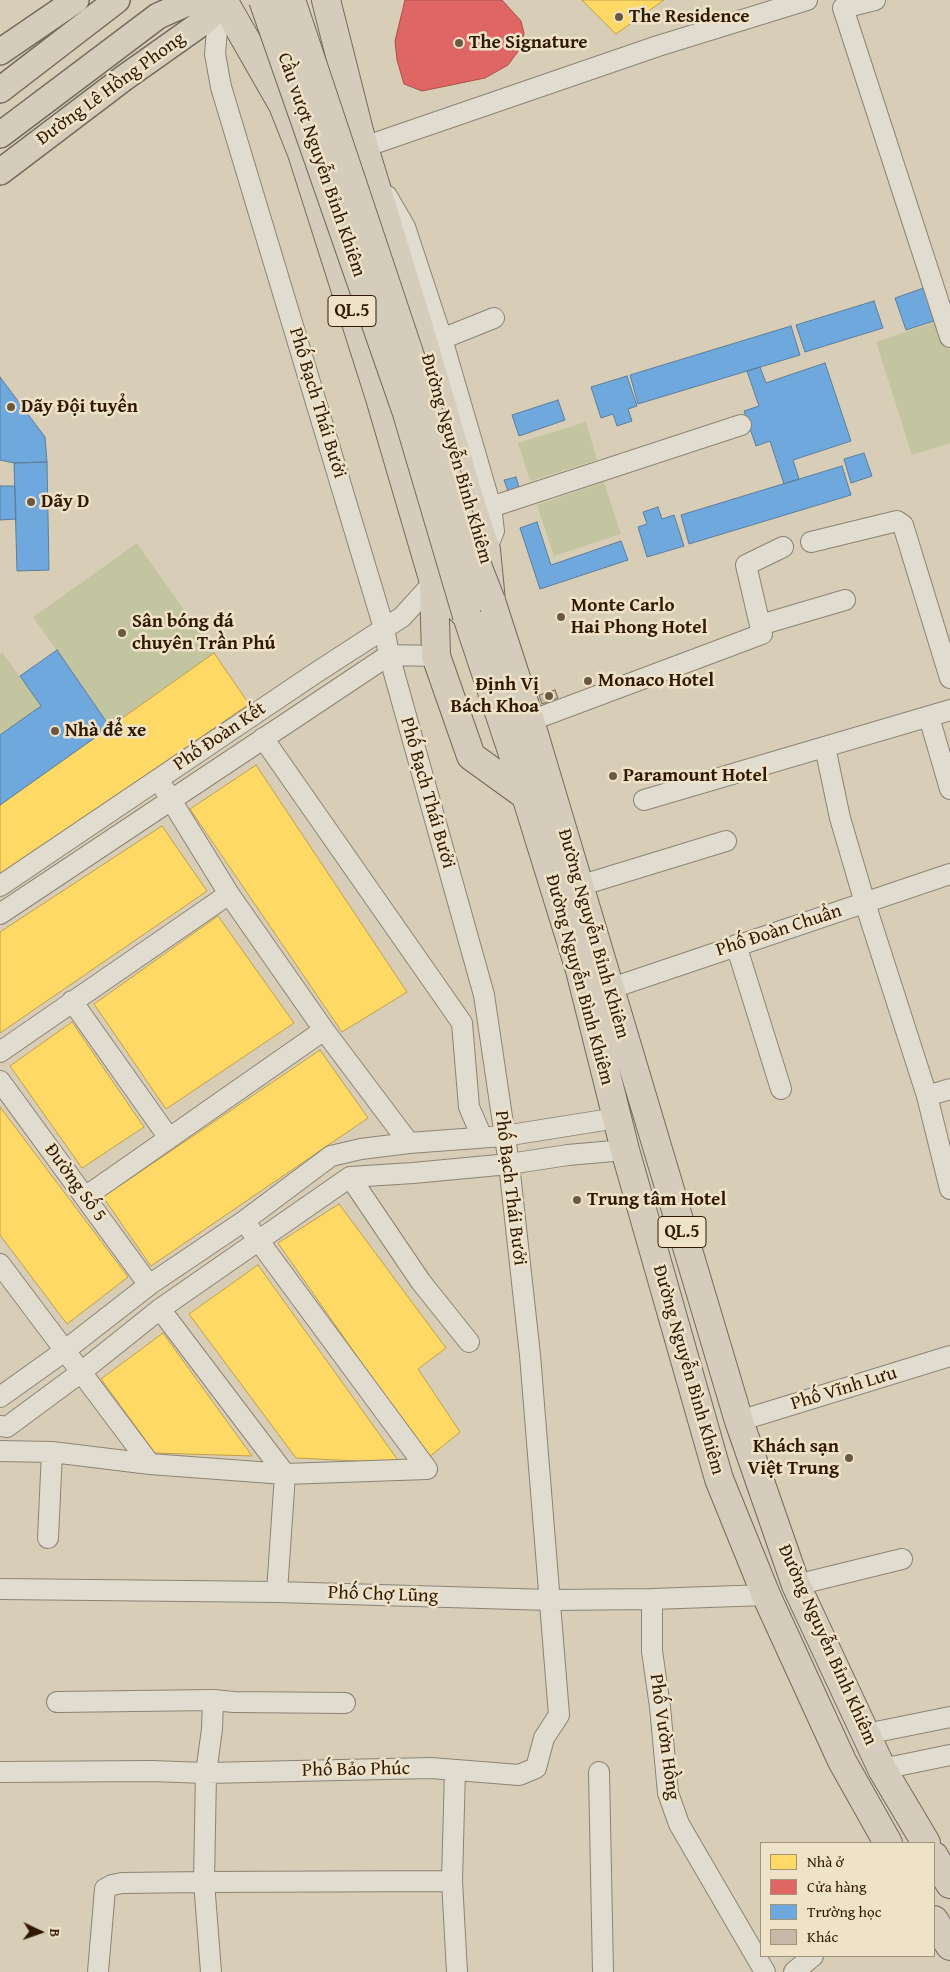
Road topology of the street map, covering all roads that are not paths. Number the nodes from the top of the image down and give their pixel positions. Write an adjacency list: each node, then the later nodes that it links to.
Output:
1 (76, 0): 9 (main road)
2 (117, 0): 10 (main road)
3 (263, 0): 26 (highway, Cầu vượt Nguyễn Bỉnh Khiêm / QL.5, bridge)
4 (291, 0): 8 (highway); 24 (highway, Cầu vượt Nguyễn Bỉnh Khiêm / QL.5, bridge)
5 (326, 0): 12 (highway, Đường Nguyễn Bỉnh Khiêm / QL.5)
6 (807, 0): 12 (street)
7 (875, 0): 16 (street)
8 (219, 3): 11 (main road, Đường Lê Hồng Phong); 13 (highway, QL.5); 14 (main road, Đường Lê Hồng Phong); 28 (street, Phố Bạch Thái Bưởi)
9 (0, 52)
10 (0, 90)
11 (0, 135)
12 (361, 139): 13 (highway); 17 (highway, Đường Nguyễn Bỉnh Khiêm / QL.5)
13 (302, 153): 23 (highway, QL.5)
14 (0, 172)
15 (494, 318): 17 (street)
16 (950, 337)
17 (433, 342): 19 (street); 22 (highway, Đường Nguyễn Bỉnh Khiêm / QL.5)
18 (741, 425): 19 (street)
19 (491, 508): 22 (street)
20 (811, 542): 31 (street)
21 (783, 547): 27 (street)
22 (486, 550): 24 (highway, Đường Nguyễn Bỉnh Khiêm / QL.5)
23 (434, 582): 26 (highway, QL.5); 28 (street, Phố Đoàn Kết); 30 (highway)
24 (491, 600): 34 (highway, Đường Nguyễn Bỉnh Khiêm / QL.5)
25 (845, 600): 27 (street)
26 (467, 616): 39 (highway, Đường Nguyễn Bình Khiêm / QL.5)
27 (760, 625): 34 (street)
28 (384, 628): 29 (street, Phố Bạch Thái Bưởi); 37 (street, Phố Đoàn Kết)
29 (389, 655): 30 (street); 35 (street, Phố Đoàn Kết); 59 (street, Phố Bạch Thái Bưởi)
30 (436, 656): 39 (highway)
31 (950, 678)
32 (950, 710): 33 (street)
33 (929, 716): 36 (street); 38 (street)
34 (530, 721): 45 (highway, Đường Nguyễn Bỉnh Khiêm / QL.5)
35 (263, 738): 40 (street, Phố Đoàn Kết); 60 (street)
36 (825, 747): 41 (street); 47 (street)
37 (157, 780): 40 (street); 44 (street, Phố Đoàn Kết)
38 (950, 789)
39 (525, 795): 58 (highway, Đường Nguyễn Bình Khiêm / QL.5)
40 (170, 799): 46 (street); 48 (street, Phố Đoàn Kết)
41 (644, 800)
42 (726, 841): 45 (street)
43 (950, 874): 47 (street, Phố Đoàn Chuẩn)
44 (0, 886)
45 (579, 886): 50 (highway, Đường Nguyễn Bỉnh Khiêm / QL.5)
46 (229, 894): 51 (street); 52 (street)
47 (865, 903): 49 (street, Phố Đoàn Chuẩn); 57 (street)
48 (0, 914)
49 (736, 946): 50 (street, Phố Đoàn Chuẩn); 55 (street)
50 (609, 989): 78 (highway, Đường Nguyễn Bỉnh Khiêm / QL.5)
51 (72, 1001): 53 (street); 61 (street)
52 (324, 1030): 61 (street); 62 (street)
53 (0, 1052)
54 (0, 1081): 67 (street, Đường Số 5)
55 (781, 1089)
56 (950, 1089): 57 (street)
57 (927, 1096): 66 (street)
58 (617, 1118): 59 (street); 63 (highway, Đường Nguyễn Bình Khiêm / QL.5)
59 (504, 1136): 60 (street); 64 (street, Phố Bạch Thái Bưởi)
60 (482, 1137): 62 (street)
61 (170, 1138): 67 (street)
62 (409, 1143): 68 (street)
63 (625, 1150): 64 (street); 89 (highway, Đường Nguyễn Bình Khiêm / QL.5)
64 (509, 1164): 65 (street); 91 (street, Phố Bạch Thái Bưởi)
65 (350, 1177): 69 (street); 73 (street)
66 (950, 1189)
67 (85, 1197): 71 (street, Đường Số 5)
68 (244, 1221): 69 (street); 71 (street)
69 (258, 1240): 72 (street); 83 (street)
70 (0, 1264): 74 (street)
71 (149, 1285): 74 (street)
72 (160, 1308): 76 (street); 83 (street)
73 (469, 1342)
74 (65, 1351): 76 (street); 77 (street)
75 (950, 1356): 78 (street, Phố Vĩnh Lưu)
76 (80, 1373): 79 (street); 82 (street)
77 (0, 1397)
78 (739, 1421): 86 (highway, Đường Nguyễn Bỉnh Khiêm / QL.5)
79 (0, 1426)
80 (0, 1451): 81 (street)
81 (52, 1452): 82 (street); 84 (street)
82 (150, 1464): 83 (street)
83 (284, 1474): 88 (street)
84 (48, 1538)
85 (902, 1559): 86 (street)
86 (796, 1585): 96 (highway, Đường Nguyễn Bỉnh Khiêm / QL.5)
87 (0, 1589): 88 (street, Phố Chợ Lũng)
88 (277, 1592): 91 (street, Phố Chợ Lũng)
89 (766, 1595): 90 (street, Phố Chợ Lũng); 103 (highway, Đường Nguyễn Bình Khiêm / QL.5)
90 (652, 1599): 91 (street, Phố Chợ Lũng); 116 (street, Phố Vườn Hồng)
91 (550, 1600): 99 (street, Phố Bảo Phúc)
92 (213, 1700): 93 (street); 94 (street); 102 (street)
93 (57, 1702)
94 (345, 1703)
95 (950, 1717): 96 (street)
96 (866, 1734): 98 (highway, Đường Nguyễn Bỉnh Khiêm / QL.5)
97 (950, 1755): 98 (street)
98 (882, 1769): 104 (highway, Đường Nguyễn Bỉnh Khiêm / QL.5)
99 (455, 1770): 102 (street, Phố Bảo Phúc); 106 (street)
100 (0, 1772): 102 (street, Phố Bảo Phúc)
101 (599, 1772): 115 (street)
102 (206, 1774): 107 (street)
103 (887, 1842)
104 (925, 1842)
105 (935, 1858): 108 (highway)
106 (452, 1881): 107 (street); 114 (street)
107 (204, 1882): 112 (street); 113 (street)
108 (950, 1884)
109 (935, 1922): 110 (highway)
110 (950, 1946)
111 (812, 1957): 117 (street)
112 (98, 1972)
113 (212, 1972)
114 (457, 1972)
115 (603, 1972)
116 (765, 1972)
117 (794, 1972)

